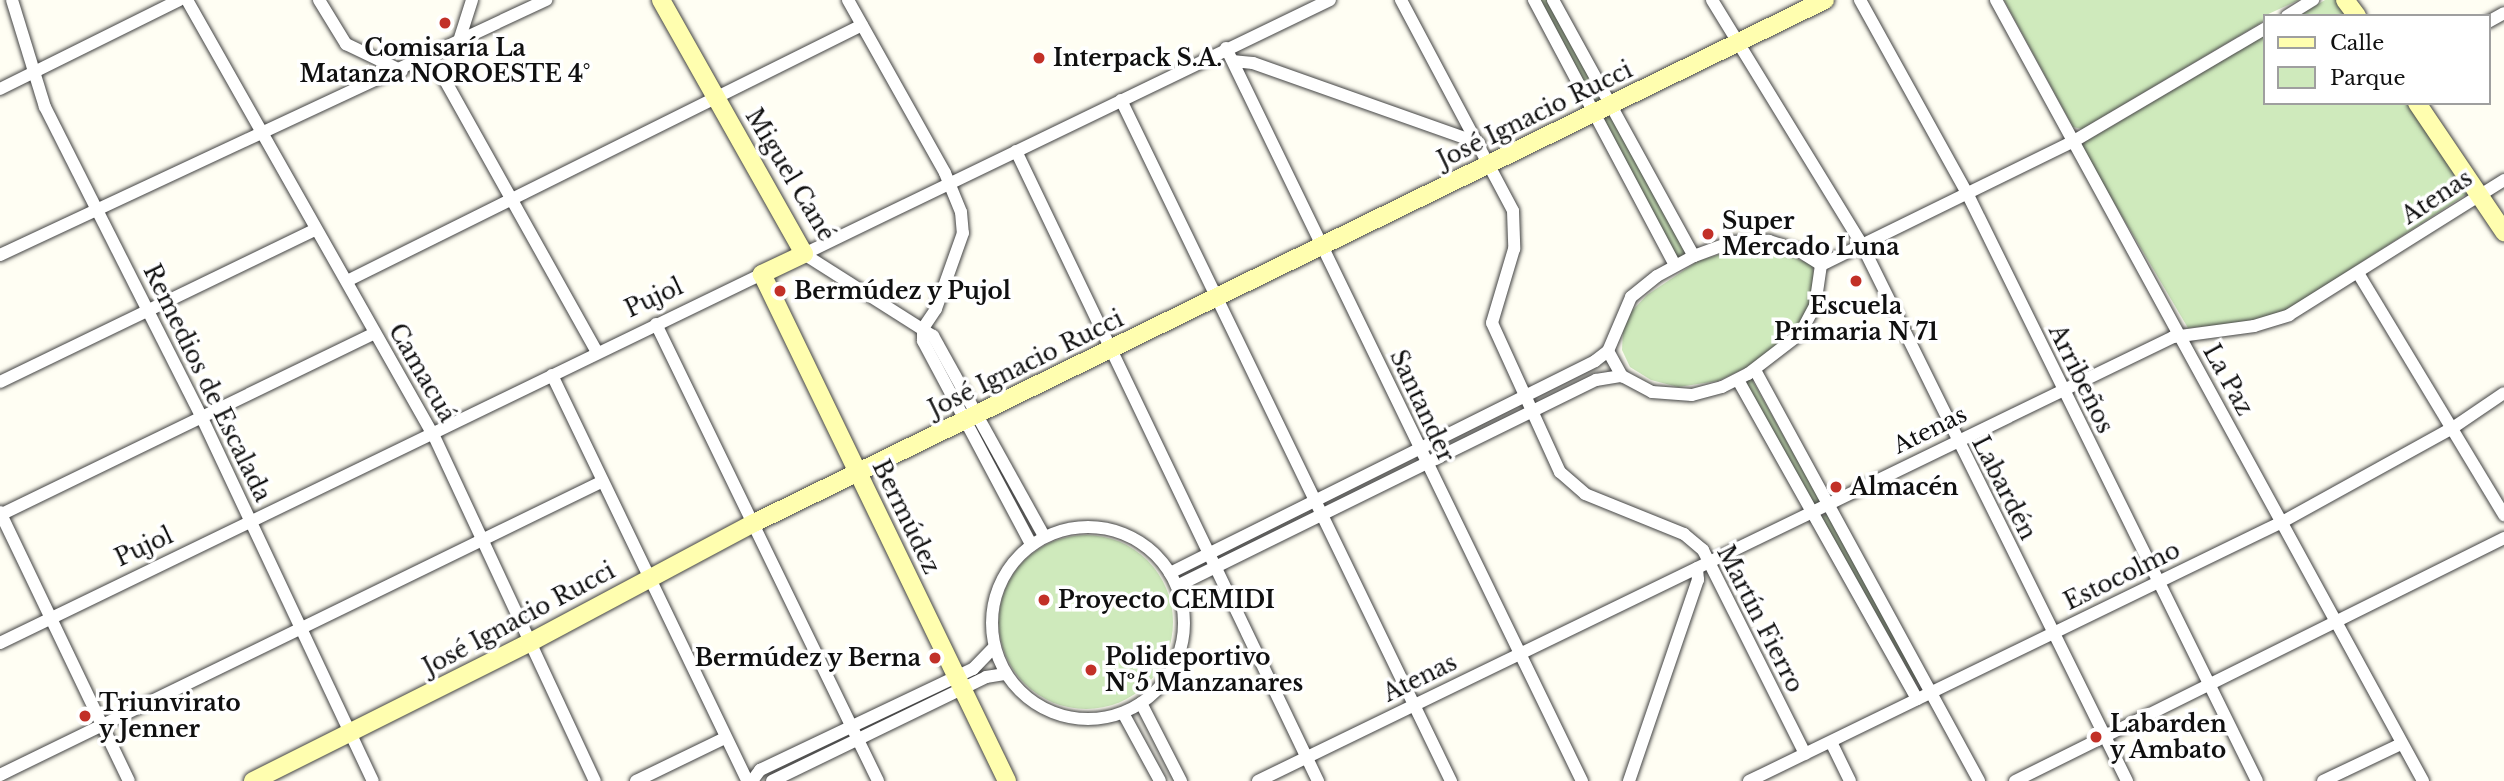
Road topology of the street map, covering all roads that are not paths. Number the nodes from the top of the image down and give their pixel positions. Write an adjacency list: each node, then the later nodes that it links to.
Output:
1 (12, 0): 27 (street, Remedios de Escalada)
2 (179, 0): 27 (street)
3 (187, 0): 34 (street, Camacuá)
4 (319, 0): 26 (street)
5 (472, 0): 21 (street)
6 (547, 0): 21 (street)
7 (661, 0): 29 (street, Miguel Cané)
8 (848, 0): 19 (street)
9 (1330, 0): 23 (street, Pujol)
10 (1401, 0): 36 (street, Martín Fierro)
11 (1534, 0): 33 (street)
12 (1553, 0): 31 (street)
13 (1712, 0): 22 (street, Labardén)
14 (1825, 0): 22 (street, José Ignacio Rucci)
15 (1860, 0): 42 (street, Arribeños)
16 (1996, 0): 35 (street, La Paz)
17 (2313, 0): 18 (street)
18 (2290, 14)
19 (862, 25): 29 (street); 40 (street)
20 (2262, 30): 35 (street)
21 (458, 44): 24 (street)
22 (1735, 44): 31 (street, José Ignacio Rucci); 47 (street, Labardén)
23 (1226, 48): 25 (street, Santander); 30 (street, Pujol)
24 (432, 57): 26 (street); 43 (street)
25 (1233, 61): 36 (street); 48 (street, Santander)
26 (402, 71): 34 (street)
27 (33, 73): 28 (street); 44 (street, Remedios de Escalada)
28 (0, 89)
29 (717, 99): 43 (street); 49 (street, Miguel Cané)
30 (1121, 100): 37 (street, Pujol); 57 (street)
31 (1611, 105): 33 (street, José Ignacio Rucci); 51 (street)
32 (2418, 105): 41 (street)
33 (1594, 114): 38 (street, José Ignacio Rucci); 52 (street)
34 (262, 131): 44 (street); 45 (street, Camacuá)
35 (2074, 141): 42 (street); 62 (street, La Paz)
36 (1479, 143): 38 (street, Martín Fierro)
37 (1016, 151): 40 (street, Pujol); 63 (street)
38 (1492, 165): 48 (street, José Ignacio Rucci); 73 (street, Martín Fierro)
39 (2504, 180): 41 (street, Atenas)
40 (951, 185): 49 (street, Pujol); 60 (street)
41 (2478, 194): 46 (street); 54 (street, Atenas)
42 (1968, 195): 47 (street); 71 (street, Arribeños)
43 (512, 198): 56 (street); 65 (street)
44 (98, 208): 50 (street); 58 (street, Remedios de Escalada)
45 (314, 230): 56 (street, Camacuá); 58 (street)
46 (2504, 232)
47 (1862, 244): 53 (street); 79 (street, Labardén)
48 (1323, 246): 57 (street, José Ignacio Rucci); 80 (street, Santander)
49 (803, 254): 55 (street, Pujol); 60 (street, Miguel Cané)
50 (0, 255)
51 (1694, 256): 52 (street); 53 (street)
52 (1675, 265): 64 (street)
53 (1821, 265): 66 (street)
54 (2358, 273): 62 (street, Atenas); 77 (street)
55 (762, 274): 59 (street, Pujol); 82 (street, Bermúdez)
56 (347, 281): 61 (street, Camacuá)
57 (1217, 298): 63 (street, José Ignacio Rucci); 84 (street)
58 (149, 312): 70 (street); 76 (street, Remedios de Escalada)
59 (656, 324): 65 (street, Pujol); 92 (street)
60 (923, 328): 75 (street)
61 (374, 333): 76 (street); 78 (street, Camacuá)
62 (2179, 335): 71 (street, Atenas); 90 (street, La Paz)
63 (1112, 350): 75 (street, José Ignacio Rucci); 97 (street)
64 (1608, 351): 68 (street); 73 (street)
65 (597, 352): 67 (street, Pujol)
66 (1755, 370): 69 (street); 85 (street)
67 (552, 375): 78 (street, Pujol); 83 (street)
68 (1622, 376): 69 (street); 74 (street)
69 (1738, 380): 86 (street)
70 (0, 382)
71 (2062, 388): 79 (street, Atenas); 102 (street, Arribeños)
72 (2504, 393): 77 (street, Estocolmo)
73 (1525, 397): 74 (street, Martín Fierro); 80 (street)
74 (1532, 412): 81 (street); 98 (street, Martín Fierro)
75 (972, 417): 82 (street, José Ignacio Rucci); 93 (street); 96 (street)
76 (202, 418): 87 (street); 91 (street, Remedios de Escalada)
77 (2454, 427): 89 (street); 90 (street, Estocolmo)
78 (433, 434): 91 (street, Pujol); 95 (street, Camacuá)
79 (1956, 441): 85 (street, Atenas); 107 (street, Labardén)
80 (1420, 450): 81 (street, Santander); 84 (street)
81 (1426, 465): 88 (street); 111 (street, Santander)
82 (858, 474): 92 (street, José Ignacio Rucci); 113 (street, Bermúdez)
83 (601, 482): 95 (street); 101 (street)
84 (1315, 501): 88 (street); 97 (street)
85 (1828, 504): 86 (street, Atenas); 115 (street)
86 (1813, 512): 98 (street, Atenas); 116 (street)
87 (0, 514): 104 (street)
88 (1322, 515): 99 (street); 118 (street)
89 (2504, 515)
90 (2281, 522): 102 (street, Estocolmo); 105 (street, La Paz)
91 (251, 523): 104 (street, Pujol); 106 (street, Remedios de Escalada)
92 (754, 523): 101 (street, José Ignacio Rucci); 121 (street)
93 (1044, 536): 96 (street); 100 (street)
94 (2504, 538): 105 (street)
95 (482, 539): 106 (street); 109 (street, Camacuá)
96 (1031, 544): 110 (street)
97 (1208, 554): 99 (street); 100 (street)
98 (1703, 565): 111 (street, Atenas); 128 (street, Martín Fierro); 146 (street)
99 (1215, 567): 103 (street); 129 (street)
100 (1170, 573): 103 (street)
101 (648, 578): 109 (street, José Ignacio Rucci); 124 (street)
102 (2157, 581): 107 (street, Estocolmo); 114 (street, Arribeños)
103 (1177, 586): 117 (street)
104 (51, 618): 108 (street, Pujol); 120 (street)
105 (2338, 624): 114 (street); 127 (street, La Paz)
106 (299, 628): 120 (street); 122 (street, Remedios de Escalada)
107 (2055, 632): 115 (street, Estocolmo); 123 (street, Labardén)
108 (0, 643)
109 (529, 643): 122 (street, José Ignacio Rucci); 134 (street, Camacuá)
110 (994, 647): 112 (street); 113 (street)
111 (1521, 652): 118 (street, Atenas); 145 (street, Santander)
112 (1006, 674): 113 (street); 119 (street)
113 (959, 683): 121 (street); 125 (street); 139 (street, Bermúdez)
114 (2212, 687): 123 (street); 152 (street, Arribeños)
115 (1934, 691): 116 (street, Estocolmo); 149 (street)
116 (1917, 699): 126 (street, Estocolmo)
117 (1141, 703): 119 (street); 141 (street)
118 (1413, 704): 129 (street, Atenas); 144 (street)
119 (1123, 712): 140 (street)
120 (102, 725): 130 (street); 131 (street)
121 (852, 727): 125 (street); 136 (street)
122 (350, 734): 132 (street, José Ignacio Rucci); 133 (street, Remedios de Escalada)
123 (2105, 737): 150 (street); 151 (street, Labardén)
124 (725, 738): 135 (street); 136 (street)
125 (858, 741): 137 (street); 138 (street)
126 (1831, 742): 128 (street, Estocolmo); 148 (street)
127 (2401, 744): 153 (street); 154 (street, La Paz)
128 (1805, 754): 147 (street, Estocolmo)
129 (1306, 758): 142 (street, Atenas); 143 (street)
130 (0, 775)
131 (129, 781)
132 (253, 781)
133 (373, 781)
134 (595, 781)
135 (636, 781)
136 (749, 781)
137 (772, 781)
138 (878, 781)
139 (1007, 781)
140 (1160, 781)
141 (1181, 781)
142 (1258, 781)
143 (1318, 781)
144 (1451, 781)
145 (1582, 781)
146 (1629, 781)
147 (1749, 781)
148 (1850, 781)
149 (1979, 781)
150 (2015, 781)
151 (2127, 781)
152 (2257, 781)
153 (2323, 781)
154 (2423, 781)

